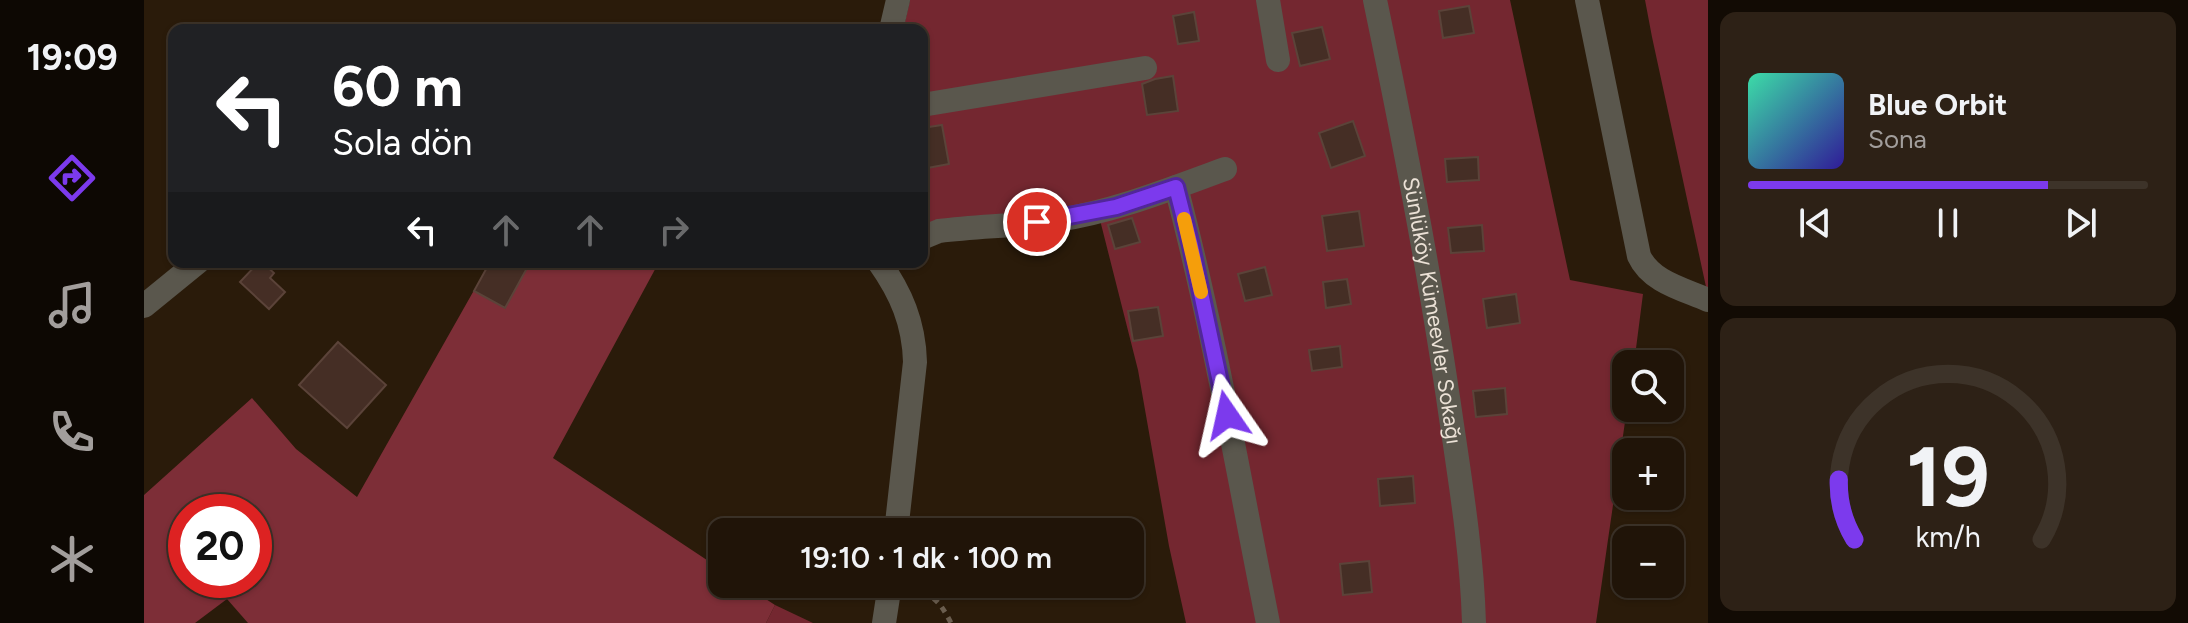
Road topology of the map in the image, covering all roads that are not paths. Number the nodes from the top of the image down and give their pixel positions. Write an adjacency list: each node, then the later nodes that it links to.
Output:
1 (898, 0): 5 (street)
2 (1268, 0): 6 (street)
3 (1375, 0): 20 (street, Sünlüköy Kümeevler Sokağı)
4 (1587, 0): 14 (street)
5 (892, 24)
6 (1278, 60)
7 (1145, 68): 8 (street)
8 (928, 104)
9 (1225, 169): 10 (street)
10 (1176, 187): 11 (street); 19 (street)
11 (928, 236)
12 (191, 268): 15 (street)
13 (887, 268): 16 (street)
14 (1708, 300)
15 (144, 306)
16 (898, 518)
17 (888, 598): 18 (street)
18 (884, 623)
19 (1268, 623)
20 (1474, 623)

